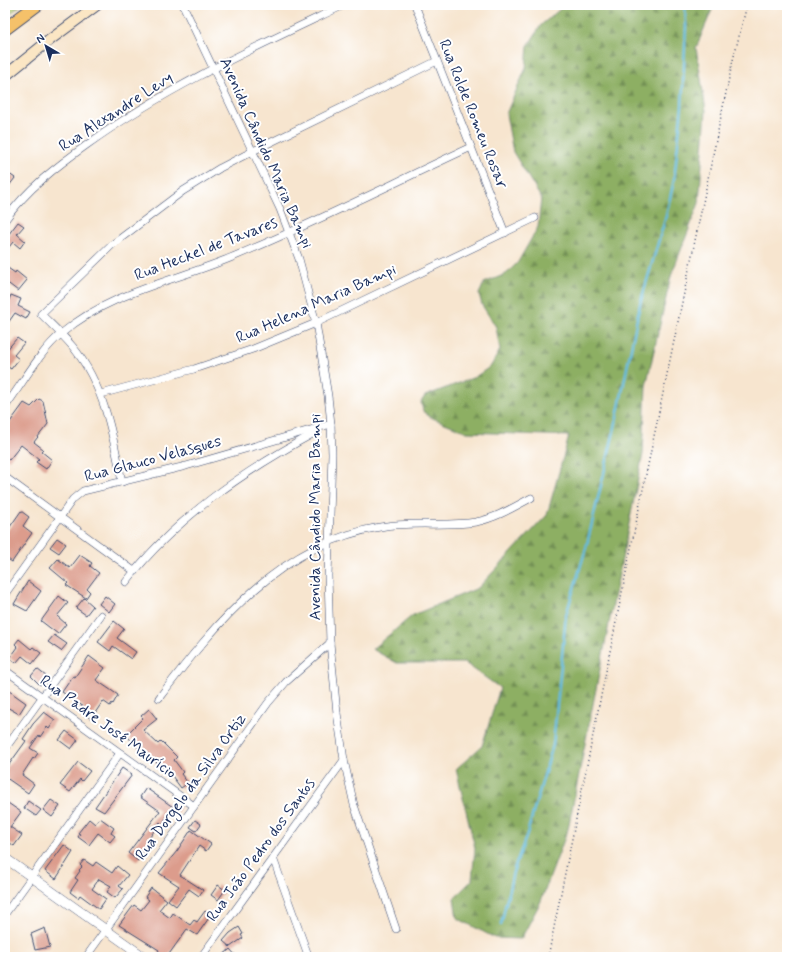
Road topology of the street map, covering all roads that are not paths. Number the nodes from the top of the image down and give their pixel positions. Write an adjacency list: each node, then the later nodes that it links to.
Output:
1 (36, 5): 6 (highway)
2 (97, 5): 9 (main road)
3 (183, 5): 8 (street, Avenida Cândido Maria Bampi)
4 (344, 5): 8 (street, Rua Alexandre Levy)
5 (415, 5): 7 (street, Rua Rolde Romeu Rosar)
6 (5, 29)
7 (437, 61): 10 (street, Rua Rolde Romeu Rosar); 11 (street)
8 (213, 68): 11 (street, Avenida Cândido Maria Bampi); 13 (street, Rua Alexandre Levy)
9 (5, 76)
10 (471, 146): 14 (street, Rua Heckel de Tavares); 15 (street, Rua Rolde Romeu Rosar)
11 (253, 151): 14 (street, Avenida Cândido Maria Bampi); 17 (street)
12 (534, 218): 15 (street, Rua Helena Maria Bampi)
13 (5, 220)
14 (289, 232): 16 (street, Avenida Cândido Maria Bampi); 17 (street, Rua Heckel de Tavares)
15 (505, 233): 16 (street, Rua Helena Maria Bampi)
16 (316, 323): 18 (street, Rua Helena Maria Bampi); 20 (street, Avenida Cândido Maria Bampi)
17 (61, 334): 18 (street); 19 (street, Rua Heckel de Tavares)
18 (101, 394): 22 (street)
19 (5, 407)
20 (331, 424): 22 (street, Rua Glauco Velasques); 25 (street, Avenida Cândido Maria Bampi); 26 (street)
21 (5, 477): 24 (street)
22 (122, 482): 24 (street, Rua Glauco Velasques)
23 (531, 498): 25 (street)
24 (60, 517): 26 (street); 28 (street, Rua Glauco Velasques)
25 (329, 541): 30 (street, Avenida Cândido Maria Bampi); 33 (street)
26 (134, 571): 27 (street)
27 (126, 582)
28 (5, 594)
29 (101, 615): 32 (street)
30 (330, 643): 36 (street, Avenida Cândido Maria Bampi); 37 (street, Rua Dorgelo da Silva Ortiz)
31 (5, 670): 32 (street, Rua Padre José Maurício)
32 (42, 697): 34 (street); 35 (street, Rua Padre José Maurício)
33 (159, 698)
34 (5, 749)
35 (120, 753): 37 (street, Rua Padre José Maurício); 40 (street)
36 (344, 760): 39 (street, Rua João Pedro dos Santos); 42 (street, Avenida Cândido Maria Bampi)
37 (194, 806): 43 (street, Rua Dorgelo da Silva Ortiz)
38 (5, 858): 40 (street)
39 (273, 858): 44 (street); 47 (street, Rua João Pedro dos Santos)
40 (32, 876): 41 (street); 43 (street)
41 (5, 914)
42 (396, 929)
43 (106, 930): 45 (street, Rua Dorgelo da Silva Ortiz); 46 (street)
44 (308, 955)
45 (86, 957)
46 (144, 957)
47 (201, 957)

